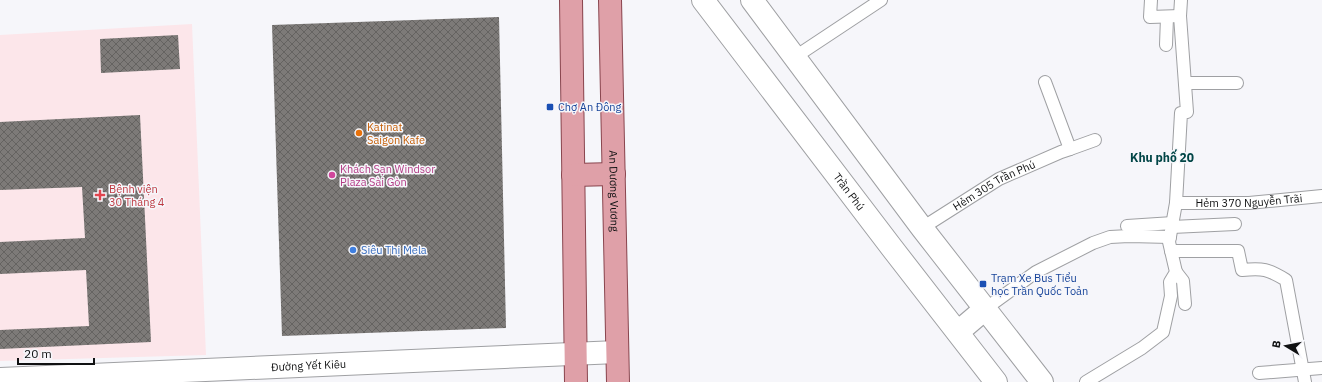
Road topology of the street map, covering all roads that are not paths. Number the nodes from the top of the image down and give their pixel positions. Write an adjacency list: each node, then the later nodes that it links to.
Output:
1 (571, 0): 18 (main road)
2 (610, 0): 17 (main road, An Dương Vương)
3 (703, 0): 29 (main road, Trần Phú)
4 (752, 0): 11 (main road)
5 (881, 0): 11 (lane)
6 (1151, 0): 8 (lane)
7 (1181, 0): 9 (lane)
8 (1167, 16): 9 (lane); 10 (lane)
9 (1180, 16): 13 (lane)
10 (1166, 45)
11 (795, 57): 23 (main road)
12 (1045, 82): 16 (lane)
13 (1185, 83): 14 (lane); 20 (lane)
14 (1237, 83)
15 (1095, 140): 16 (lane, Hẻm 305 Trần Phú)
16 (1070, 149): 23 (lane, Hẻm 305 Trần Phú)
17 (614, 174): 18 (main road); 30 (main road, An Dương Vương)
18 (573, 175): 31 (main road)
19 (1322, 196): 20 (lane, Hẻm 370 Nguyễn Trãi)
20 (1176, 203): 24 (lane)
21 (1235, 224): 24 (lane)
22 (1127, 226): 24 (lane)
23 (922, 228): 28 (main road)
24 (1171, 229): 25 (lane); 28 (lane)
25 (1171, 251): 26 (lane); 33 (lane)
26 (1176, 272): 27 (lane); 42 (lane)
27 (1185, 304)
28 (985, 309): 29 (main road); 41 (main road)
29 (958, 332): 40 (main road, Trần Phú)
30 (617, 352): 31 (main road, Đường Yết Kiêu); 39 (main road, An Dương Vương)
31 (576, 354): 35 (main road, Đường Yết Kiêu); 38 (main road)
32 (1322, 368): 33 (lane)
33 (1303, 369): 34 (lane); 43 (lane)
34 (1259, 373)
35 (228, 375): 36 (main road, Đường Yết Kiêu)
36 (163, 377): 37 (main road, Đường Yết Kiêu)
37 (0, 379)
38 (576, 382)
39 (618, 382)
40 (996, 382)
41 (1042, 382)
42 (1086, 382)
43 (1305, 382)

